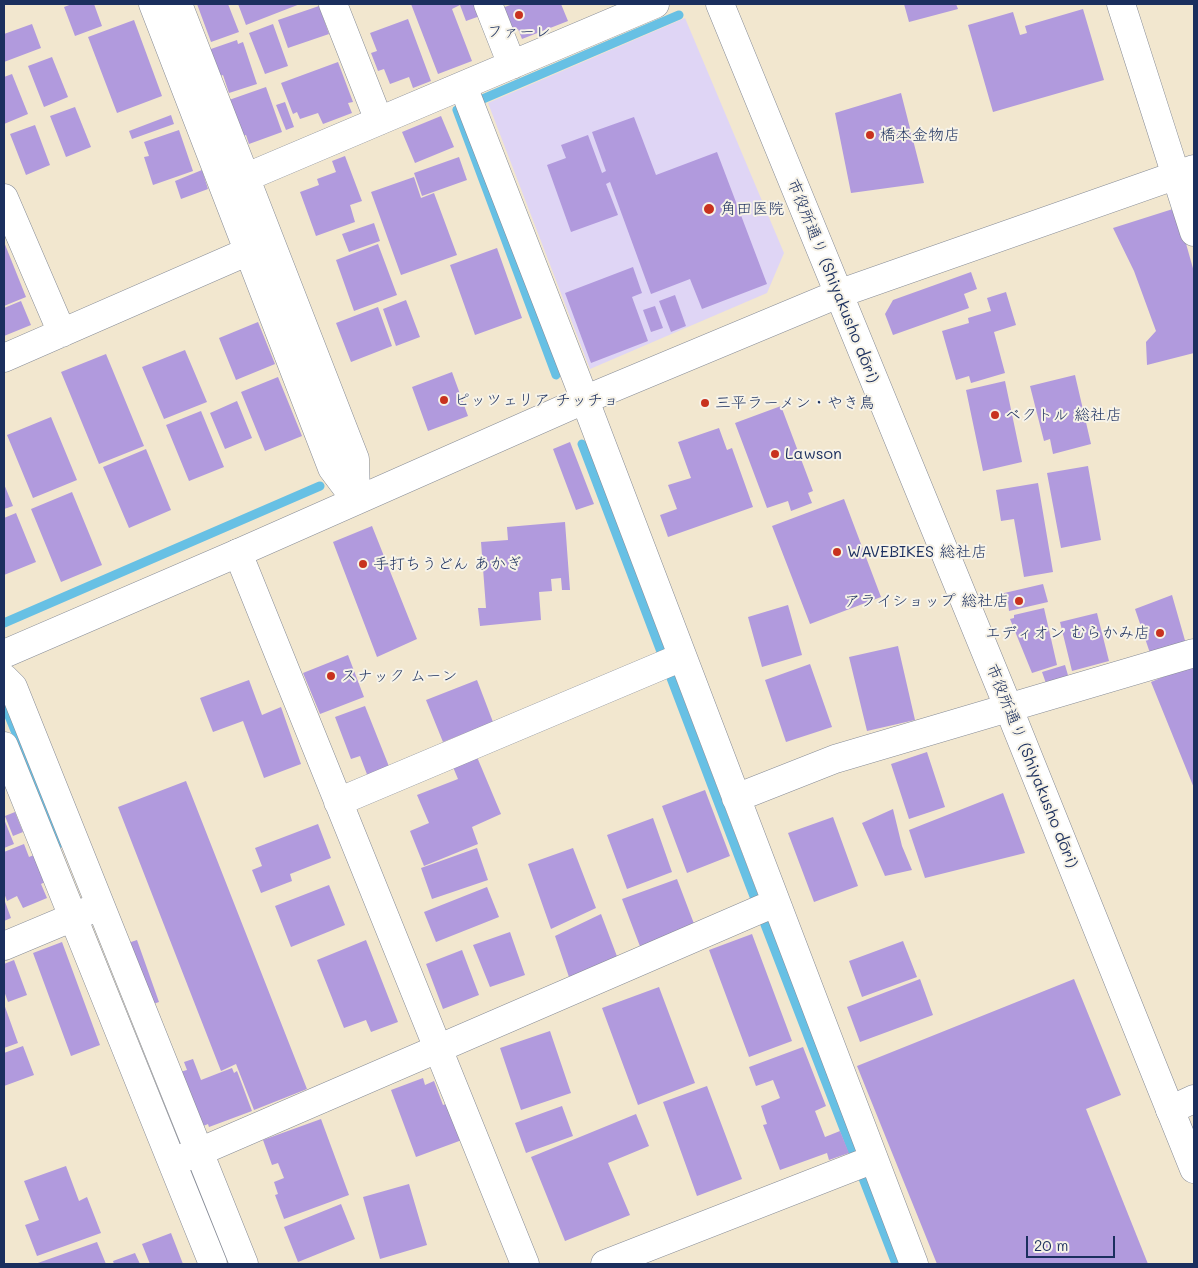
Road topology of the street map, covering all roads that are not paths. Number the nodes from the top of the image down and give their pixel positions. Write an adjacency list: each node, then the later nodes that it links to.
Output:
1 (153, 4): 12 (street)
2 (178, 4): 12 (street)
3 (333, 4): 10 (street)
4 (488, 4): 8 (street)
5 (655, 4): 8 (street)
6 (720, 4): 16 (street, 市役所通り (Shiyakusho dōri))
7 (1121, 4): 11 (street)
8 (512, 65): 9 (street)
9 (468, 99): 10 (street); 19 (street)
10 (379, 121): 12 (street)
11 (1186, 173): 14 (street); 16 (street)
12 (235, 182): 15 (street)
13 (4, 198): 17 (street)
14 (1194, 232)
15 (260, 246): 17 (street); 20 (street)
16 (838, 294): 19 (street); 26 (street, 市役所通り (Shiyakusho dōri))
17 (62, 333): 18 (street)
18 (4, 358)
19 (584, 400): 20 (street); 24 (street)
20 (356, 500): 21 (street)
21 (238, 553): 23 (street); 29 (street)
22 (1194, 653): 26 (street)
23 (4, 654)
24 (671, 662): 28 (street); 29 (street)
25 (4, 678): 31 (street)
26 (1010, 709): 28 (street); 34 (street, 市役所通り (Shiyakusho dōri))
27 (4, 746): 31 (street)
28 (736, 798): 30 (street)
29 (338, 802): 33 (street)
30 (764, 908): 33 (street); 36 (street)
31 (88, 911): 32 (street); 35 (street)
32 (4, 946)
33 (437, 1048): 35 (street); 40 (street)
34 (1182, 1105): 37 (street, 市役所通り (Shiyakusho dōri))
35 (187, 1157): 38 (street); 39 (street)
36 (863, 1164): 41 (street); 42 (street)
37 (1194, 1169)
38 (213, 1264)
39 (244, 1264)
40 (525, 1264)
41 (605, 1264)
42 (914, 1264)

